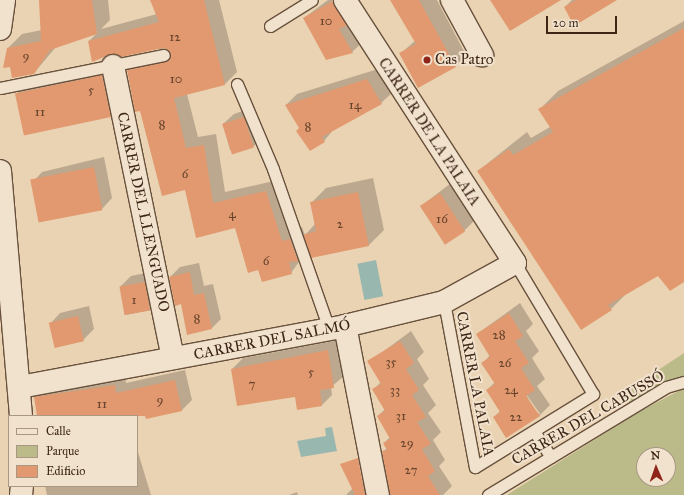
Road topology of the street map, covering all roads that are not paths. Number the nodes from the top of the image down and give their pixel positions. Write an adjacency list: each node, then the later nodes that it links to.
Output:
1 (4, 0): 6 (street)
2 (312, 0): 5 (lane)
3 (346, 0): 13 (street, CARRER DE LA PALAIA)
4 (452, 0): 8 (street)
5 (270, 26)
6 (0, 29)
7 (164, 55): 9 (lane)
8 (482, 55)
9 (113, 66): 11 (lane); 16 (street, CARRER DEL LLENGUADO)
10 (237, 84): 15 (lane)
11 (0, 88)
12 (0, 171): 18 (street)
13 (515, 262): 14 (street, CARRER DEL SALMÓ); 20 (lane, CARRER LA PALAIA)
14 (444, 302): 15 (street, CARRER DEL SALMÓ); 20 (lane, CARRER LA PALAIA)
15 (337, 328): 16 (street, CARRER DEL SALMÓ); 22 (street)
16 (174, 358): 18 (street, CARRER DEL SALMÓ)
17 (684, 382): 21 (lane, CARRER DEL CABUSSÓ)
18 (20, 387): 19 (street)
19 (21, 415)
20 (534, 431): 21 (lane)
21 (552, 457): 23 (lane, CARRER DEL CABUSSÓ)
22 (378, 495)
23 (488, 495)

